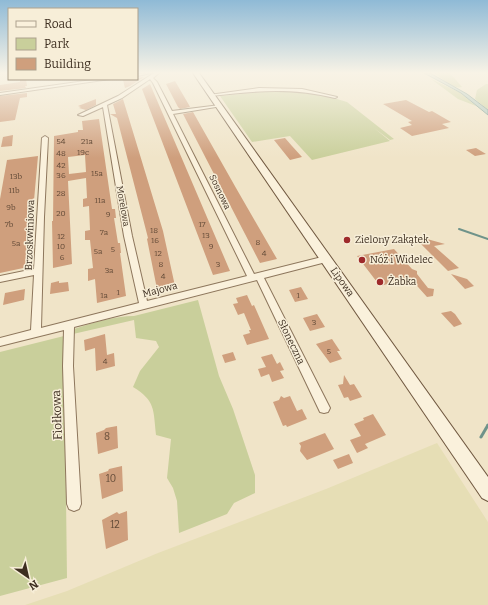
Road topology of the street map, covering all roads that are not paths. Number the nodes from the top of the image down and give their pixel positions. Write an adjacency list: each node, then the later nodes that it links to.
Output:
1 (111, 101): 7 (street)
2 (165, 101): 6 (street, Sosnowa)
3 (216, 101): 5 (street, Lipowa)
4 (105, 106): 13 (street, Morelowa)
5 (220, 106): 6 (street); 9 (street, Lipowa)
6 (171, 113): 11 (street, Sosnowa)
7 (81, 115)
8 (45, 138): 10 (street, Brzoskwiniowa)
9 (326, 259): 11 (street, Majowa); 18 (street, Lipowa)
10 (39, 271): 12 (street); 15 (street, Brzoskwiniowa)
11 (255, 277): 13 (street, Majowa); 17 (street, Słoneczna)
12 (0, 279)
13 (144, 306): 14 (street, Majowa)
14 (69, 325): 15 (street, Majowa); 19 (street, Fiołkowa)
15 (36, 333): 16 (street, Majowa)
16 (0, 342)
17 (324, 408)
18 (488, 492)
19 (74, 504)

